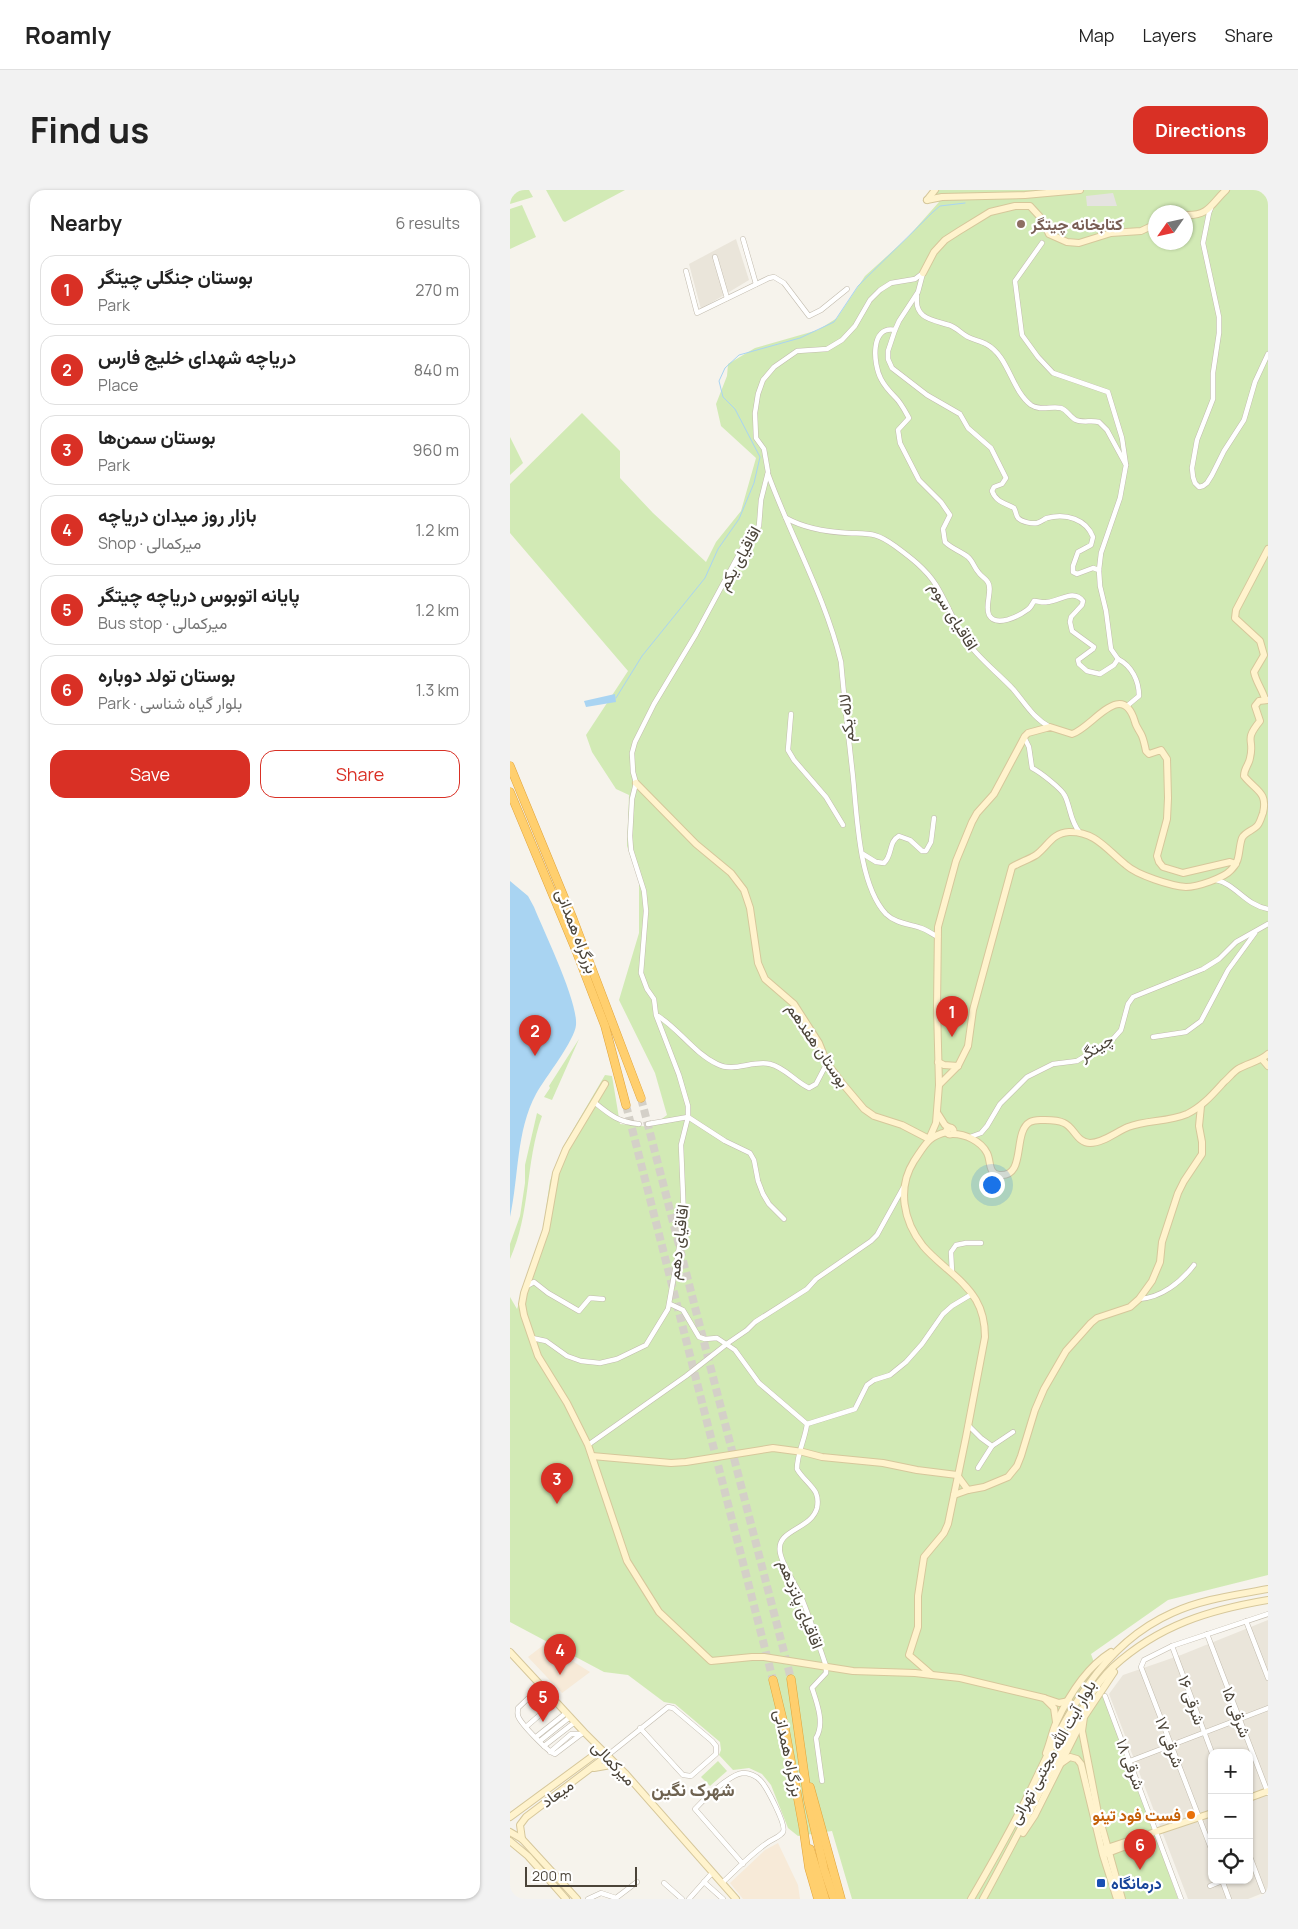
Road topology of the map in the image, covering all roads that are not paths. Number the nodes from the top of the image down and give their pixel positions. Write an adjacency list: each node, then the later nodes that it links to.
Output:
1 (935, 190): 8 (street)
2 (978, 190): 8 (street)
3 (1080, 190): 5 (street)
4 (1226, 190): 11 (street)
5 (1047, 192): 7 (street)
6 (1014, 195): 7 (street); 8 (street); 9 (street)
7 (1025, 195): 10 (street)
8 (985, 196)
9 (1015, 206): 10 (street); 18 (street)
10 (1026, 206): 13 (street)
11 (1212, 207): 12 (street); 24 (street)
12 (1193, 215)
13 (1148, 228)
14 (743, 238): 19 (street)
15 (1042, 243): 25 (street)
16 (715, 257): 22 (street)
17 (686, 271): 22 (street)
18 (923, 273): 21 (street); 26 (street, اقاقیای یکم)
19 (756, 284): 20 (street); 22 (street)
20 (847, 289)
21 (918, 292): 23 (street); 25 (street)
22 (727, 298)
23 (895, 330): 29 (street); 30 (street)
24 (1268, 354)
25 (1126, 465): 29 (street)
26 (768, 472): 27 (street, لاله یکم); 37 (street, اقاقیای یکم)
27 (786, 518): 34 (street, اقاقیای سوم); 42 (street, لاله یکم)
28 (1268, 549): 31 (street)
29 (1099, 570): 30 (street)
30 (1118, 659): 32 (street)
31 (1266, 699): 43 (street)
32 (1127, 706): 34 (street); 43 (street)
33 (791, 714): 40 (street)
34 (1050, 727): 35 (street)
35 (1024, 737): 41 (street); 48 (street)
36 (510, 766): 59 (highway, بزرگراه همدانی)
37 (636, 783): 49 (street, اقاقیای یکم); 54 (street, بوستان هفدهم)
38 (510, 792): 61 (highway, بزرگراه همدانی)
39 (934, 818): 42 (street)
40 (843, 825)
41 (1080, 833): 44 (street); 55 (street)
42 (863, 854): 48 (street, لاله یکم)
43 (1236, 864): 44 (street)
44 (1214, 879): 45 (street)
45 (1268, 909)
46 (1268, 924): 47 (street, چیتگر)
47 (1255, 931): 50 (street); 68 (street, چیتگر)
48 (938, 937): 53 (street)
49 (656, 1015): 54 (street); 64 (street, اقاقیای دهم)
50 (1153, 1037)
51 (1268, 1054): 52 (street)
52 (1262, 1059): 56 (street); 62 (street)
53 (938, 1062): 55 (street); 58 (street)
54 (827, 1063): 69 (street, بوستان هفدهم)
55 (958, 1066): 58 (street)
56 (1268, 1066)
57 (605, 1084): 60 (street)
58 (939, 1084): 63 (street)
59 (641, 1098)
60 (594, 1102): 65 (street); 75 (street)
61 (626, 1104)
62 (1201, 1106): 68 (street); 78 (street)
63 (938, 1114): 67 (street); 69 (street)
64 (688, 1117): 66 (street); 71 (street); 79 (street, اقاقیای دهم)
65 (639, 1124)
66 (648, 1124)
67 (950, 1131): 68 (street); 69 (street)
68 (970, 1137)
69 (929, 1139): 70 (street)
70 (903, 1188): 74 (street); 81 (street)
71 (784, 1219)
72 (981, 1243): 74 (street)
73 (1194, 1265): 78 (street)
74 (952, 1272): 76 (street)
75 (526, 1286): 77 (street); 80 (street)
76 (972, 1294): 82 (street); 83 (street)
77 (603, 1299)
78 (1139, 1299): 91 (street)
79 (670, 1304): 80 (street, اقاقیای دهم); 81 (street)
80 (532, 1338): 85 (street)
81 (728, 1344): 82 (street); 85 (street)
82 (807, 1424): 87 (street, اقاقیای پانزدهم)
83 (968, 1426): 86 (street); 90 (street)
84 (1013, 1432): 86 (street)
85 (588, 1445): 88 (street)
86 (992, 1446): 89 (street)
87 (799, 1451): 88 (street); 90 (street); 102 (street, اقاقیای پانزدهم)
88 (592, 1456): 102 (street)
89 (978, 1468)
90 (957, 1475): 91 (street); 92 (street)
91 (968, 1490): 92 (street)
92 (954, 1495): 103 (street)
93 (1268, 1589): 99 (street, بلوار آیت الله مجتبی تهرانی)
94 (1268, 1600): 101 (street, بلوار آیت الله مجتبی تهرانی)
95 (1268, 1614): 96 (street)
96 (1246, 1621): 97 (street); 104 (street)
97 (1207, 1634): 98 (street); 115 (street, ۱۵ شرقی)
98 (1172, 1646): 120 (street, ۱۶ شرقی); 123 (street, ۱۷ شرقی)
99 (1117, 1649): 111 (street); 131 (street, بلوار آیت الله مجتبی تهرانی)
100 (510, 1652): 107 (street, میرکمالی)
101 (1121, 1660): 114 (street); 149 (street, بلوار آیت الله مجتبی تهرانی)
102 (826, 1666): 103 (street); 135 (street, اقاقیای پانزدهم)
103 (932, 1675): 109 (street)
104 (1268, 1678)
105 (791, 1679): 132 (highway, بزرگراه همدانی)
106 (773, 1680): 141 (highway, بزرگراه همدانی)
107 (542, 1685): 110 (street, میرکمالی); 117 (street)
108 (1105, 1696): 129 (street, ۱۸ شرقی)
109 (1044, 1698): 111 (street); 116 (street)
110 (556, 1701): 113 (street, میرکمالی); 117 (street)
111 (1069, 1701): 116 (street)
112 (1268, 1708): 115 (street)
113 (570, 1717): 119 (street, میرکمالی); 121 (street); 122 (street); 124 (street)
114 (1084, 1717): 130 (street); 144 (street)
115 (1240, 1719): 120 (street); 136 (street, ۱۵ شرقی)
116 (1056, 1723): 131 (street)
117 (527, 1726): 121 (street)
118 (640, 1728): 118 (street); 127 (street)
119 (582, 1733): 124 (street); 126 (street, میرکمالی)
120 (1204, 1733): 123 (street); 125 (street, ۱۶ شرقی)
121 (536, 1737): 122 (street)
122 (540, 1741): 124 (street)
123 (1172, 1745): 129 (street); 140 (street, ۱۷ شرقی)
124 (544, 1746)
125 (1210, 1749)
126 (601, 1750): 127 (street, میرکمالی); 128 (street, میعاد)
127 (608, 1755): 133 (street, میعاد); 134 (street, میرکمالی)
128 (589, 1760): 133 (street); 139 (street, میعاد)
129 (1130, 1761): 143 (street, ۱۸ شرقی)
130 (1060, 1764): 149 (street); 150 (street)
131 (1041, 1765): 177 (street, بلوار آیت الله مجتبی تهرانی)
132 (805, 1768): 151 (highway, بزرگراه همدانی); 174 (highway, بزرگراه همدانی)
133 (590, 1770): 134 (street); 145 (street, میعاد)
134 (625, 1773): 154 (street, میرکمالی)
135 (822, 1781)
136 (1268, 1792): 137 (street)
137 (1253, 1797)
138 (1208, 1814): 140 (street)
139 (510, 1817)
140 (1200, 1817): 143 (street); 146 (street, ۱۷ شرقی)
141 (803, 1826): 172 (highway, بزرگراه همدانی); 173 (highway, بزرگراه همدانی)
142 (510, 1832): 145 (street)
143 (1156, 1832): 148 (street); 150 (street); 181 (street, ۱۸ شرقی)
144 (1104, 1838): 148 (street); 150 (street)
145 (522, 1839): 164 (street)
146 (1208, 1840)
147 (510, 1841): 162 (street)
148 (1119, 1843): 150 (street)
149 (1010, 1850): 178 (street, بلوار آیت الله مجتبی تهرانی)
150 (1107, 1851): 179 (street); 180 (street)
151 (829, 1852): 175 (highway, بزرگراه همدانی); 176 (highway)
152 (743, 1864): 152 (street); 158 (street)
153 (1253, 1865): 163 (street)
154 (712, 1872): 157 (street); 158 (street, میرکمالی)
155 (637, 1882): 167 (street)
156 (664, 1882): 168 (street)
157 (704, 1882): 169 (street); 170 (street)
158 (722, 1884): 171 (street, میرکمالی)
159 (1215, 1884): 161 (street)
160 (1223, 1884): 182 (street)
161 (1210, 1886)
162 (556, 1888): 165 (street); 166 (street)
163 (1263, 1891)
164 (574, 1896): 166 (street)
165 (558, 1899)
166 (566, 1899)
167 (588, 1899)
168 (682, 1899)
169 (689, 1899)
170 (723, 1899)
171 (736, 1899)
172 (818, 1899)
173 (825, 1899)
174 (834, 1899)
175 (842, 1899)
176 (846, 1899)
177 (971, 1899)
178 (984, 1899)
179 (1117, 1899)
180 (1122, 1899)
181 (1181, 1899)
182 (1229, 1899)

